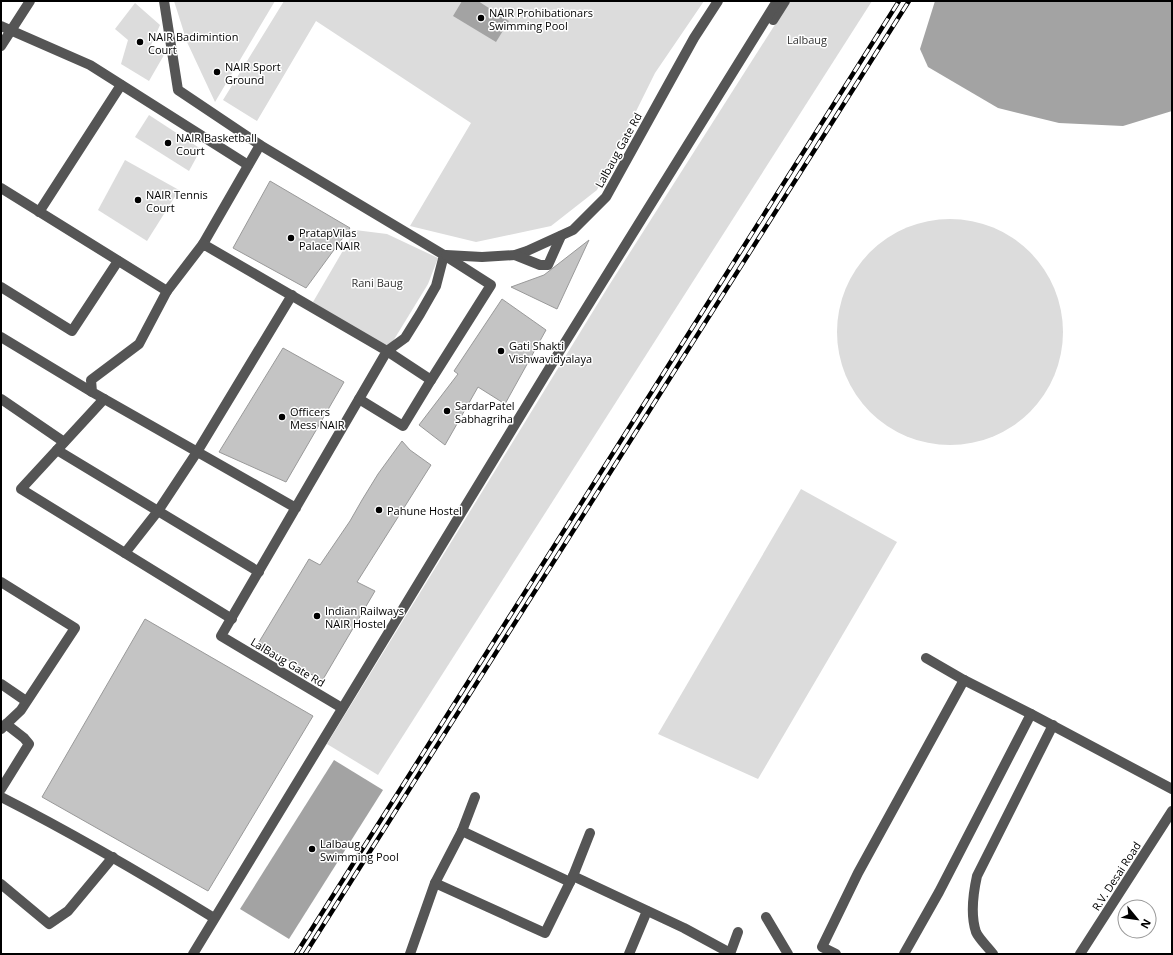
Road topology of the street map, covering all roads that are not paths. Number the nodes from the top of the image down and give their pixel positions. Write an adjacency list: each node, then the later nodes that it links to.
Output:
1 (30, 1): 7 (street)
2 (164, 1): 10 (street)
3 (718, 1): 14 (street, Lalbaug Gate Rd)
4 (777, 1): 23 (street)
5 (785, 1): 23 (street)
6 (1, 26): 7 (street)
7 (11, 30): 8 (street); 9 (street)
8 (1, 46)
9 (121, 85): 11 (street); 13 (street)
10 (260, 145): 11 (street); 16 (street)
11 (248, 165): 15 (street)
12 (1, 188): 13 (street)
13 (39, 212): 18 (street)
14 (561, 236): 17 (street, Lalbaug Gate Rd); 17 (street)
15 (203, 244): 20 (street); 21 (street)
16 (444, 255): 17 (street, Lalbaug Gate Rd); 24 (street); 25 (street)
17 (515, 255)
18 (118, 261): 19 (street); 20 (street)
19 (1, 286)
20 (167, 291): 26 (street)
21 (292, 295): 24 (street); 32 (street)
22 (1, 337): 26 (street)
23 (564, 344): 43 (street)
24 (387, 351): 25 (street); 29 (street)
25 (431, 380): 29 (street)
26 (92, 392): 28 (street)
27 (1, 399): 30 (street)
28 (104, 399): 30 (street); 32 (street)
29 (359, 399): 33 (street)
30 (64, 442): 31 (street)
31 (57, 450): 34 (street); 35 (street)
32 (197, 452): 33 (street); 34 (street)
33 (296, 508): 36 (street)
34 (158, 511): 35 (street); 36 (street)
35 (125, 553): 38 (street)
36 (259, 572): 38 (street)
37 (1, 582): 42 (street)
38 (232, 619): 43 (street, LalBaug Gate Rd)
39 (926, 658): 40 (street)
40 (964, 680): 44 (street); 67 (street)
41 (1, 684): 42 (street)
42 (26, 701): 46 (street)
43 (342, 708): 60 (street)
44 (1031, 714): 45 (street); 68 (street)
45 (1053, 725): 47 (street); 69 (street)
46 (4, 726): 48 (street)
47 (1172, 788)
48 (1, 789)
49 (1, 797): 54 (street)
50 (476, 797): 52 (street)
51 (1172, 811): 70 (street, R.V. Desai Road)
52 (462, 831): 55 (street); 56 (street)
53 (590, 833): 55 (street)
54 (113, 857): 57 (street); 60 (street)
55 (572, 879): 56 (street); 58 (street)
56 (435, 883): 63 (street)
57 (1, 884)
58 (647, 911): 64 (street); 65 (street)
59 (766, 917): 66 (street)
60 (214, 918): 62 (street)
61 (738, 932): 65 (street)
62 (193, 954)
63 (410, 954)
64 (629, 954)
65 (730, 954)
66 (788, 954)
67 (836, 954)
68 (904, 954)
69 (993, 954)
70 (1080, 954)

